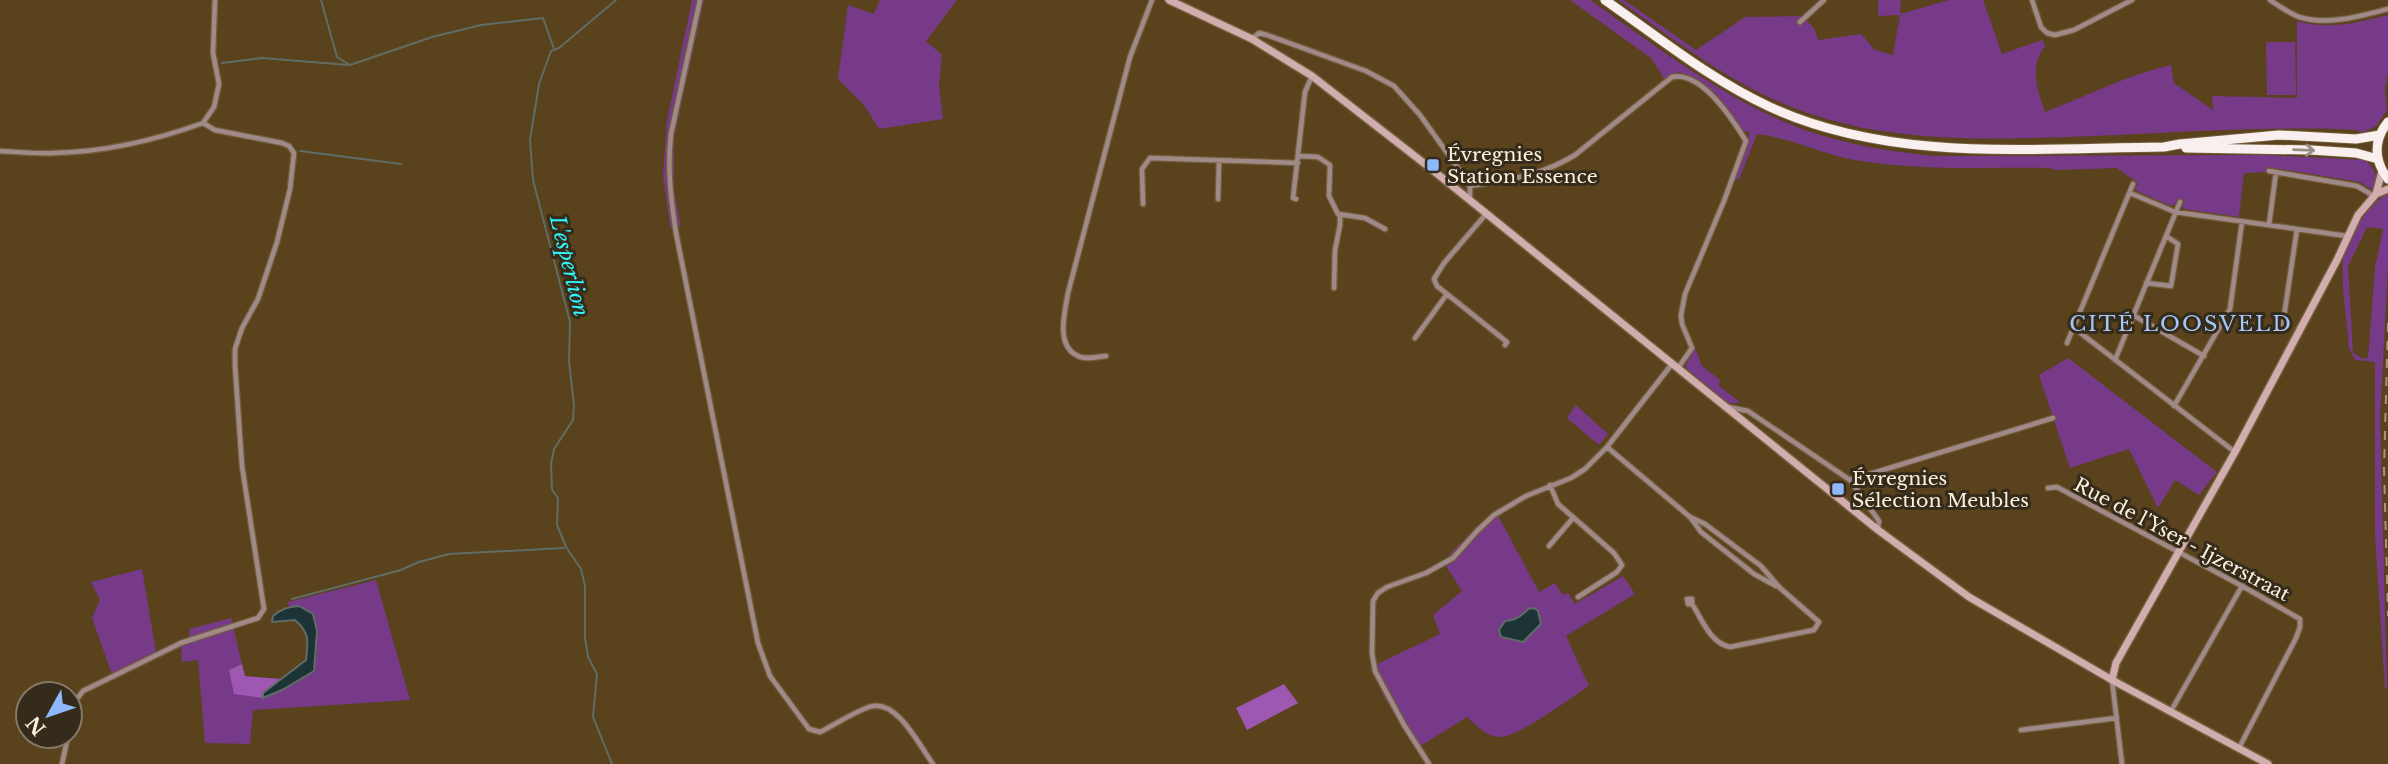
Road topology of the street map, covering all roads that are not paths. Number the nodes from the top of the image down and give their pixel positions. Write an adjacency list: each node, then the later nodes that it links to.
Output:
1 (215, 0): 15 (street)
2 (700, 0): 79 (street)
3 (1152, 0): 52 (street)
4 (1169, 0): 12 (main road)
5 (1605, 0): 17 (highway)
6 (1824, 0): 11 (street)
7 (2032, 0): 8 (street)
8 (2132, 0)
9 (2270, 0): 10 (street)
10 (2388, 9)
11 (1800, 22)
12 (1252, 39): 13 (main road); 25 (street)
13 (1312, 76): 20 (street); 31 (main road)
14 (2388, 122): 16 (highway)
15 (203, 123): 18 (street); 74 (street)
16 (2379, 135): 17 (highway); 19 (highway)
17 (2164, 147): 19 (highway, one-way to 19)
18 (0, 151)
19 (2378, 159): 22 (highway)
20 (1298, 160): 21 (street); 30 (street); 36 (street)
21 (1219, 161): 29 (street); 33 (street)
22 (2382, 171): 23 (highway); 28 (main road)
23 (2388, 179)
24 (2133, 184): 27 (street)
25 (1470, 186): 31 (street); 55 (street)
26 (2388, 188): 28 (main road)
27 (2130, 193): 34 (street); 47 (street)
28 (2375, 195): 38 (street); 42 (main road)
29 (1218, 199)
30 (1296, 199)
31 (1470, 201): 35 (main road)
32 (2180, 202): 34 (street)
33 (1143, 204)
34 (2175, 212): 37 (street); 41 (street)
35 (1486, 214): 45 (street); 55 (main road)
36 (1340, 215): 39 (street); 44 (street)
37 (2242, 222): 38 (street); 53 (street)
38 (2269, 225): 40 (street)
39 (1385, 229)
40 (2297, 229): 42 (street); 48 (street)
41 (2166, 236): 43 (street); 43 (street)
42 (2347, 236): 60 (main road)
43 (2146, 283): 46 (street)
44 (1334, 288)
45 (1447, 294): 49 (street); 51 (street)
46 (2133, 315): 53 (street); 54 (street)
47 (2074, 328): 50 (street); 54 (street)
48 (2276, 328)
49 (1415, 338)
50 (2067, 343)
51 (1505, 345)
52 (1106, 356)
53 (2204, 356): 56 (street)
54 (2115, 360): 56 (street)
55 (1675, 367): 57 (main road); 59 (street)
56 (2174, 406): 60 (street)
57 (1726, 407): 61 (street); 66 (main road)
58 (2053, 418): 61 (street)
59 (1607, 447): 62 (street); 64 (street)
60 (2235, 452): 68 (main road)
61 (1850, 480): 66 (street)
62 (1550, 485): 65 (street); 80 (street)
63 (2048, 488): 68 (street, Rue de l'Yser - Ijzerstraat)
64 (1690, 517): 70 (street); 70 (street)
65 (1573, 518): 67 (street); 71 (street)
66 (1878, 530): 73 (main road)
67 (1549, 546)
68 (2177, 553): 69 (street, Rue de l'Yser - Ijzerstraat); 73 (main road)
69 (2242, 586): 75 (street); 78 (street, Rue de l'Yser - Ijzerstraat)
70 (1780, 588): 72 (street)
71 (1578, 597)
72 (1692, 604)
73 (2112, 680): 75 (main road); 76 (street)
74 (84, 691)
75 (2171, 711): 78 (main road)
76 (2117, 718): 77 (street); 81 (street)
77 (2021, 730)
78 (2239, 749): 82 (main road)
79 (933, 764)
80 (1429, 764)
81 (2122, 764)
82 (2268, 764)

